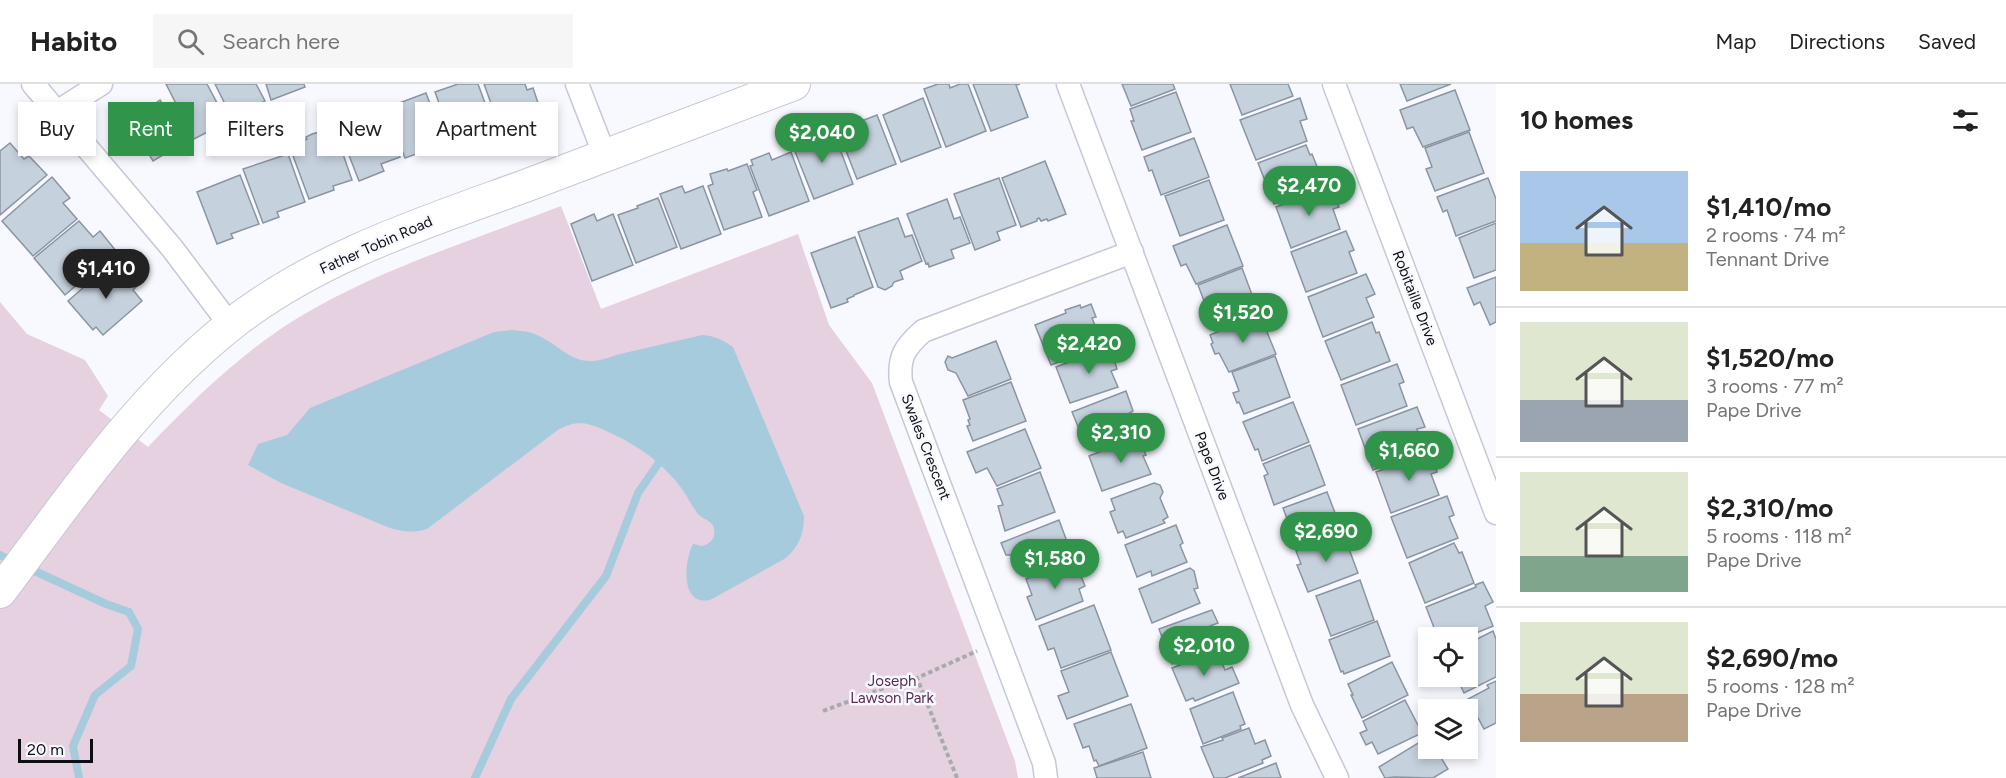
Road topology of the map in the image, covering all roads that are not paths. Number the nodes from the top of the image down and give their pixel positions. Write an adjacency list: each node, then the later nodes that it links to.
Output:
1 (33, 84): 7 (street)
2 (101, 84): 8 (street)
3 (577, 84): 10 (street)
4 (794, 84): 10 (street, Father Tobin Road)
5 (1068, 84): 11 (street, Pape Drive)
6 (1334, 84): 13 (street, Robitaille Drive)
7 (48, 102)
8 (73, 102)
9 (94, 156): 12 (street)
10 (605, 156): 12 (street, Father Tobin Road)
11 (1132, 252): 15 (street, Swales Crescent); 16 (street, Pape Drive)
12 (230, 325): 14 (street, Father Tobin Road)
13 (1496, 513)
14 (0, 592)
15 (1046, 778)
16 (1337, 778)

